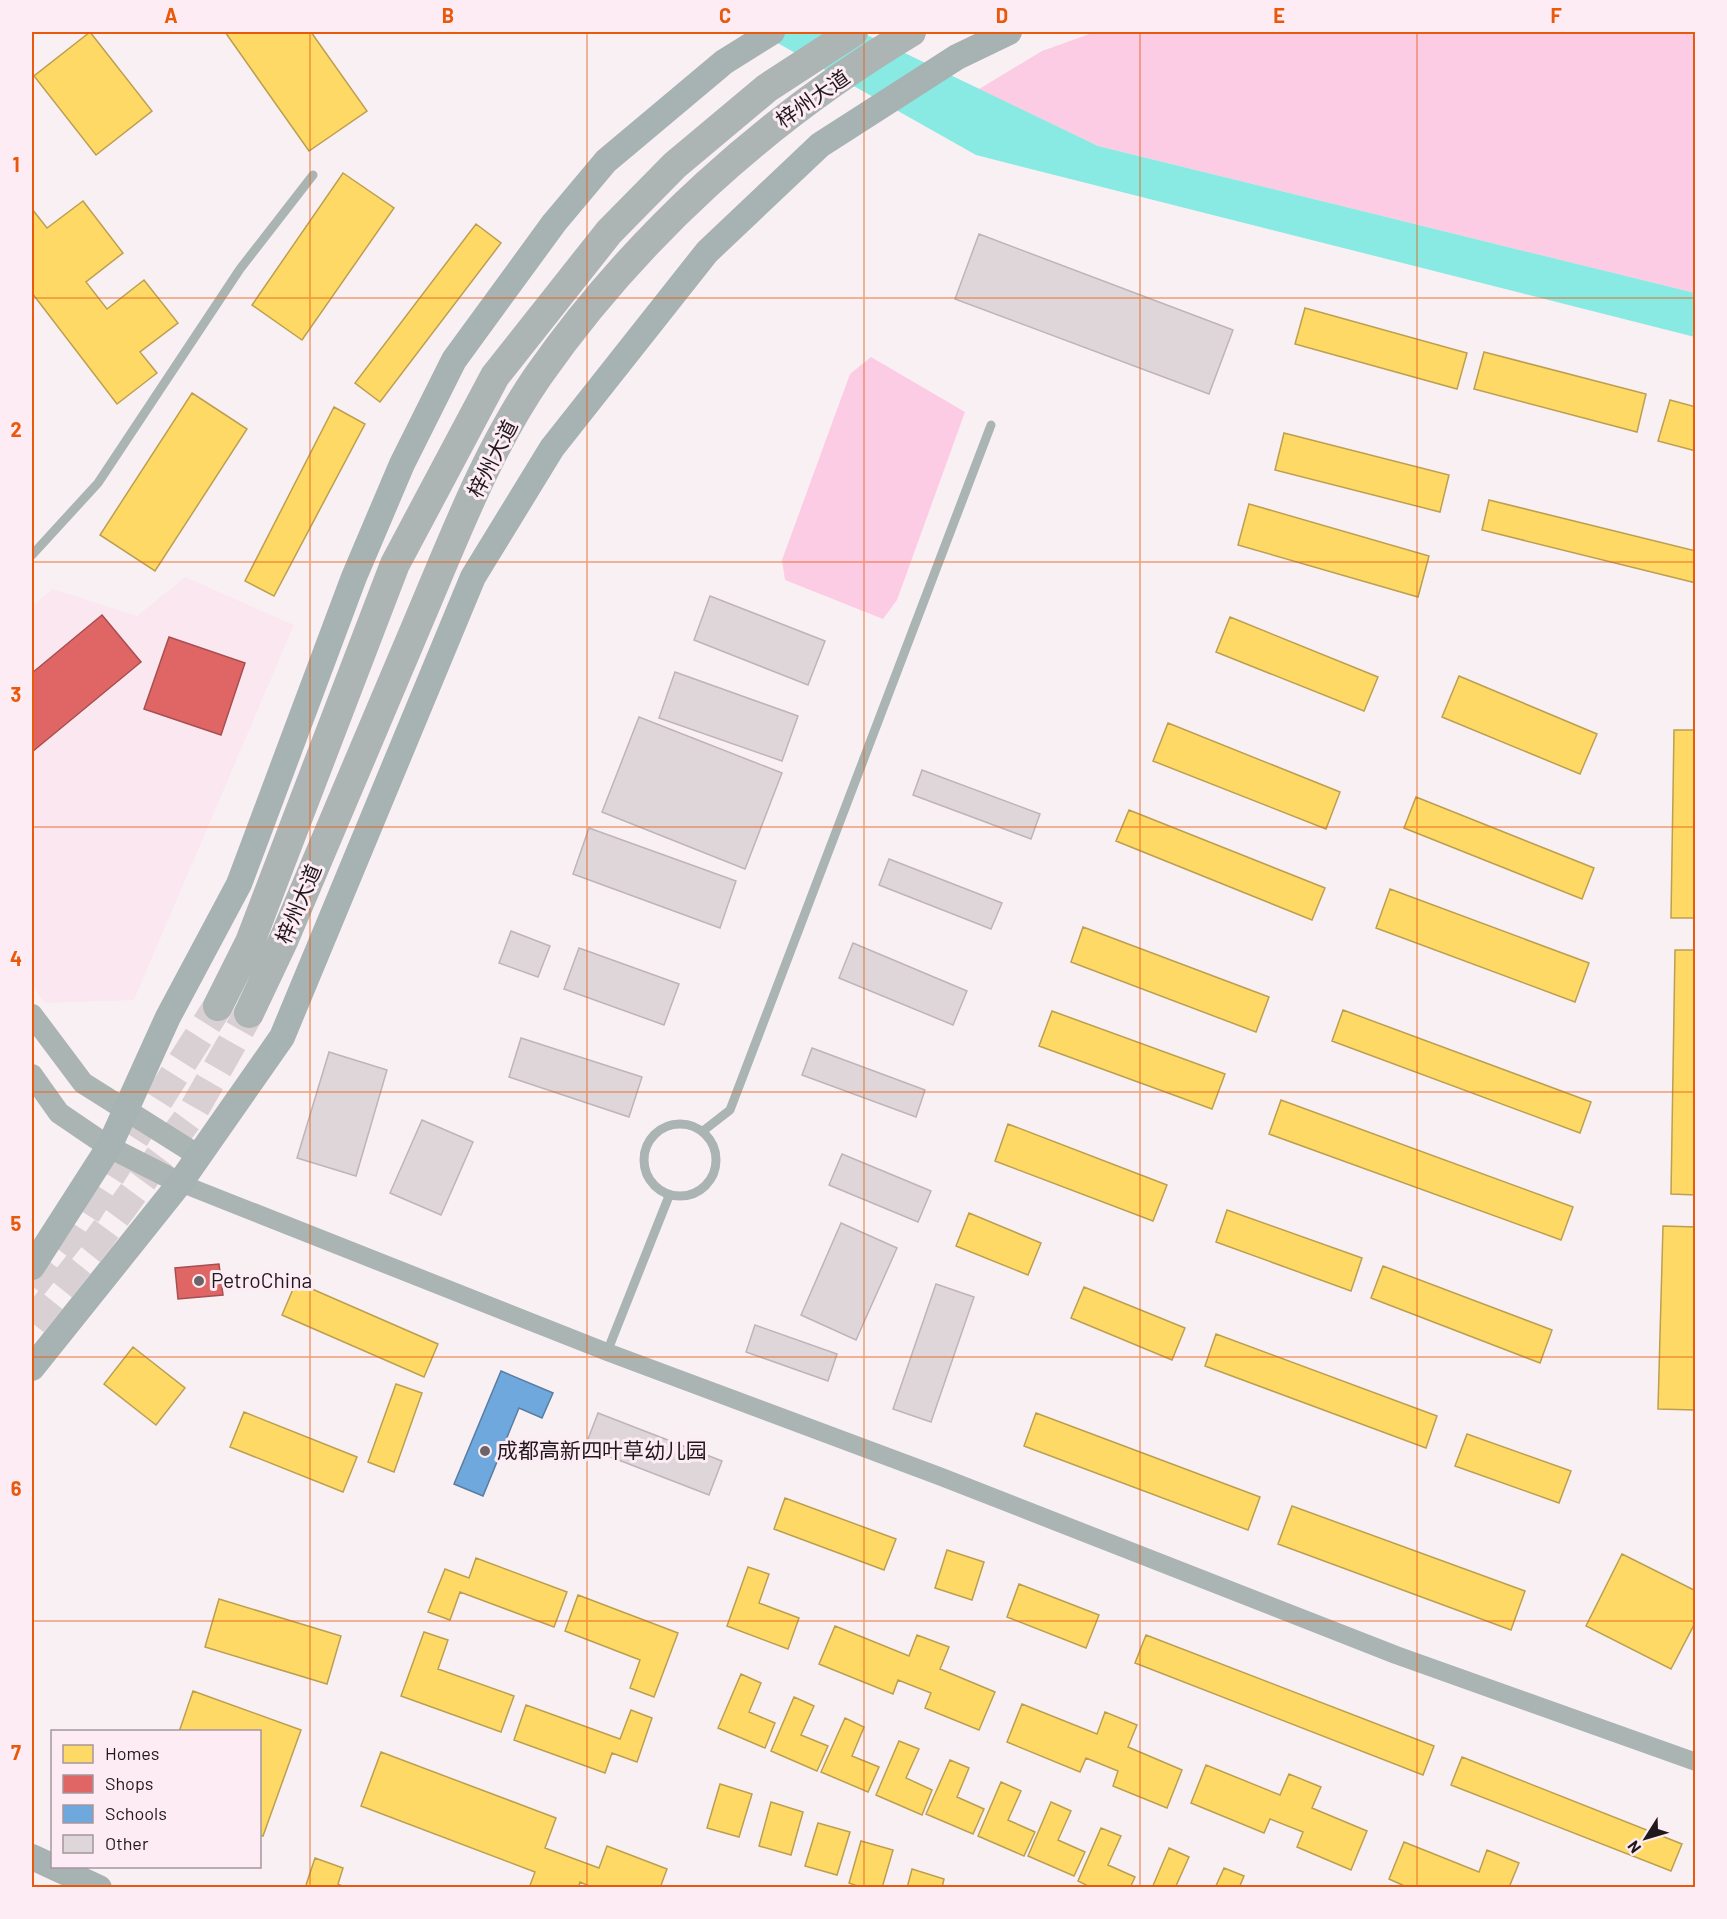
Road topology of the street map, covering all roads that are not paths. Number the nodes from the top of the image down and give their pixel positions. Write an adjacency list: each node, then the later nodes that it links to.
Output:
1 (772, 32): 12 (main road)
2 (853, 32): 8 (highway, 梓州大道)
3 (910, 32): 9 (highway, 梓州大道)
4 (1009, 32): 15 (main road)
5 (313, 175): 7 (lane)
6 (990, 425): 13 (lane)
7 (32, 555)
8 (218, 1006)
9 (249, 1013)
10 (32, 1015): 12 (street)
11 (32, 1075): 14 (street)
12 (127, 1110): 14 (main road); 15 (street)
13 (703, 1131): 17 (lane); 17 (lane)
14 (110, 1147): 16 (street); 18 (main road)
15 (199, 1156): 16 (main road)
16 (180, 1183): 19 (street); 20 (main road)
17 (669, 1196): 19 (lane)
18 (32, 1267)
19 (607, 1352): 21 (street)
20 (32, 1368)
21 (1695, 1762)
22 (32, 1857): 23 (main road)
23 (51, 1866)
24 (57, 1868): 25 (main road)
25 (99, 1887)

